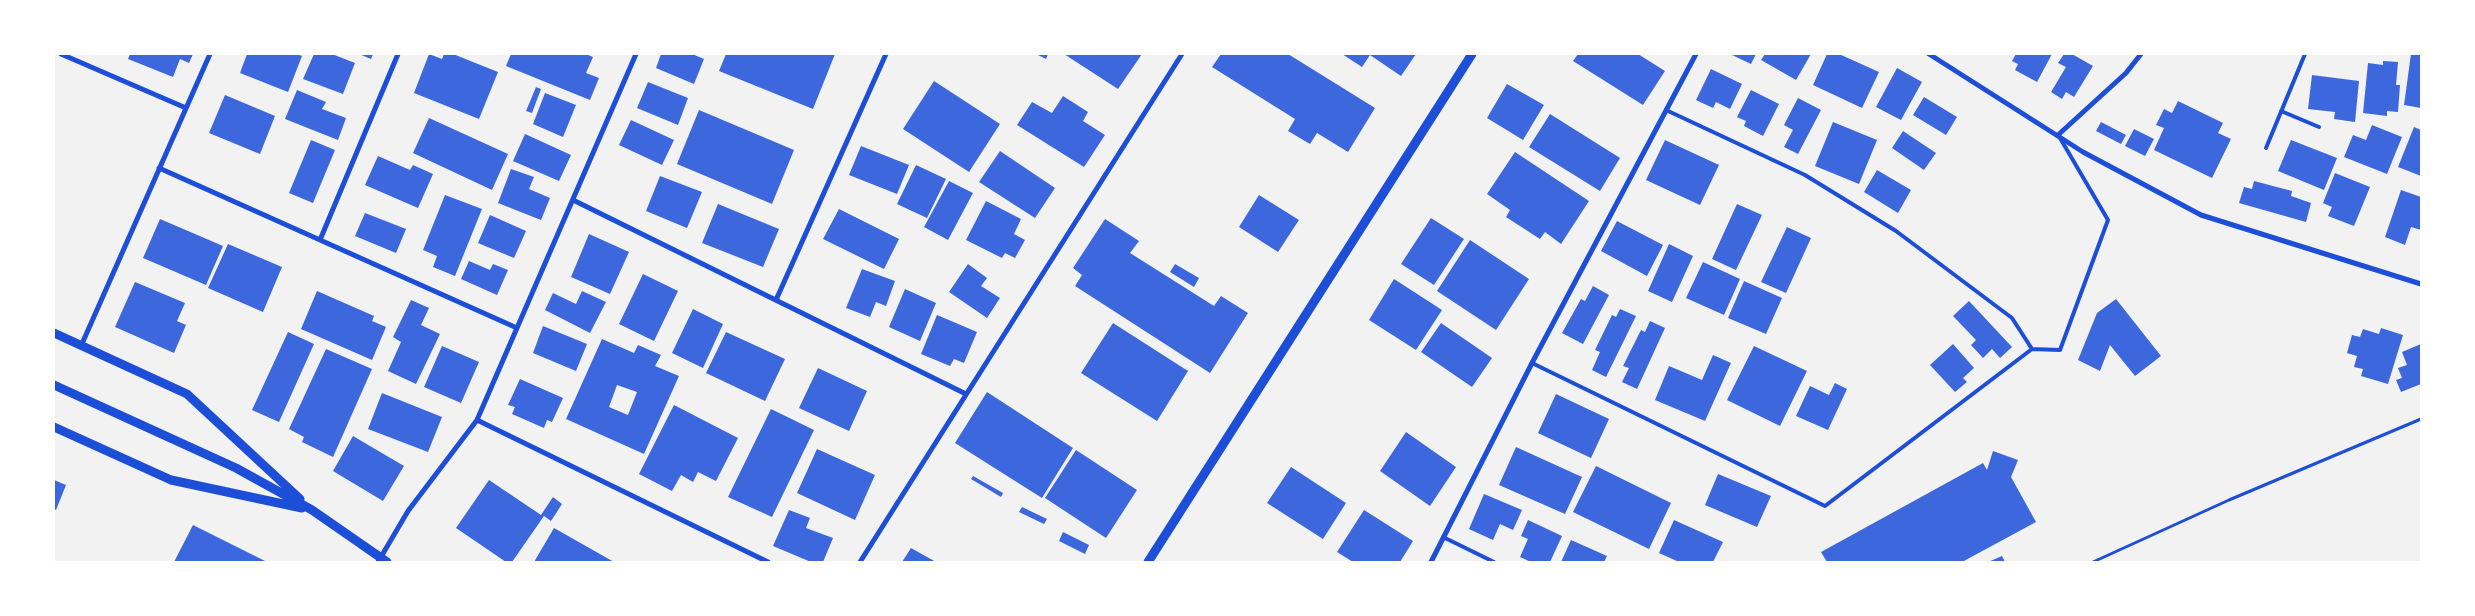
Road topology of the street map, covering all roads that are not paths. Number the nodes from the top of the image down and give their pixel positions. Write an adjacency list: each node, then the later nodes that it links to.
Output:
1 (60, 54): 12 (street)
2 (210, 54): 12 (street)
3 (398, 54): 20 (street)
4 (636, 54): 19 (street)
5 (886, 54): 22 (street)
6 (1182, 54): 29 (street)
7 (1472, 54): 37 (street)
8 (1696, 54): 13 (street)
9 (1929, 54): 16 (street)
10 (2142, 54): 16 (street)
11 (2305, 54): 14 (lane)
12 (186, 108): 18 (street)
13 (1666, 110): 26 (lane); 27 (street)
14 (2281, 111): 15 (lane); 17 (lane)
15 (2319, 127)
16 (2058, 135): 21 (street); 26 (lane)
17 (2266, 148)
18 (159, 168): 20 (street); 25 (street)
19 (573, 200): 22 (street); 23 (street)
20 (320, 240): 23 (street)
21 (2421, 284)
22 (776, 300): 29 (street)
23 (517, 328): 30 (street)
24 (54, 333): 25 (street)
25 (81, 346): 32 (street)
26 (2032, 349): 27 (lane)
27 (1532, 363): 33 (street)
28 (54, 385): 32 (street)
29 (966, 394): 36 (street)
30 (477, 420): 34 (street); 35 (street)
31 (54, 427): 32 (street)
32 (312, 510): 34 (street)
33 (1443, 537): 38 (street); 39 (lane)
34 (382, 561)
35 (768, 562)
36 (860, 562)
37 (1148, 562)
38 (1431, 562)
39 (1494, 562)

